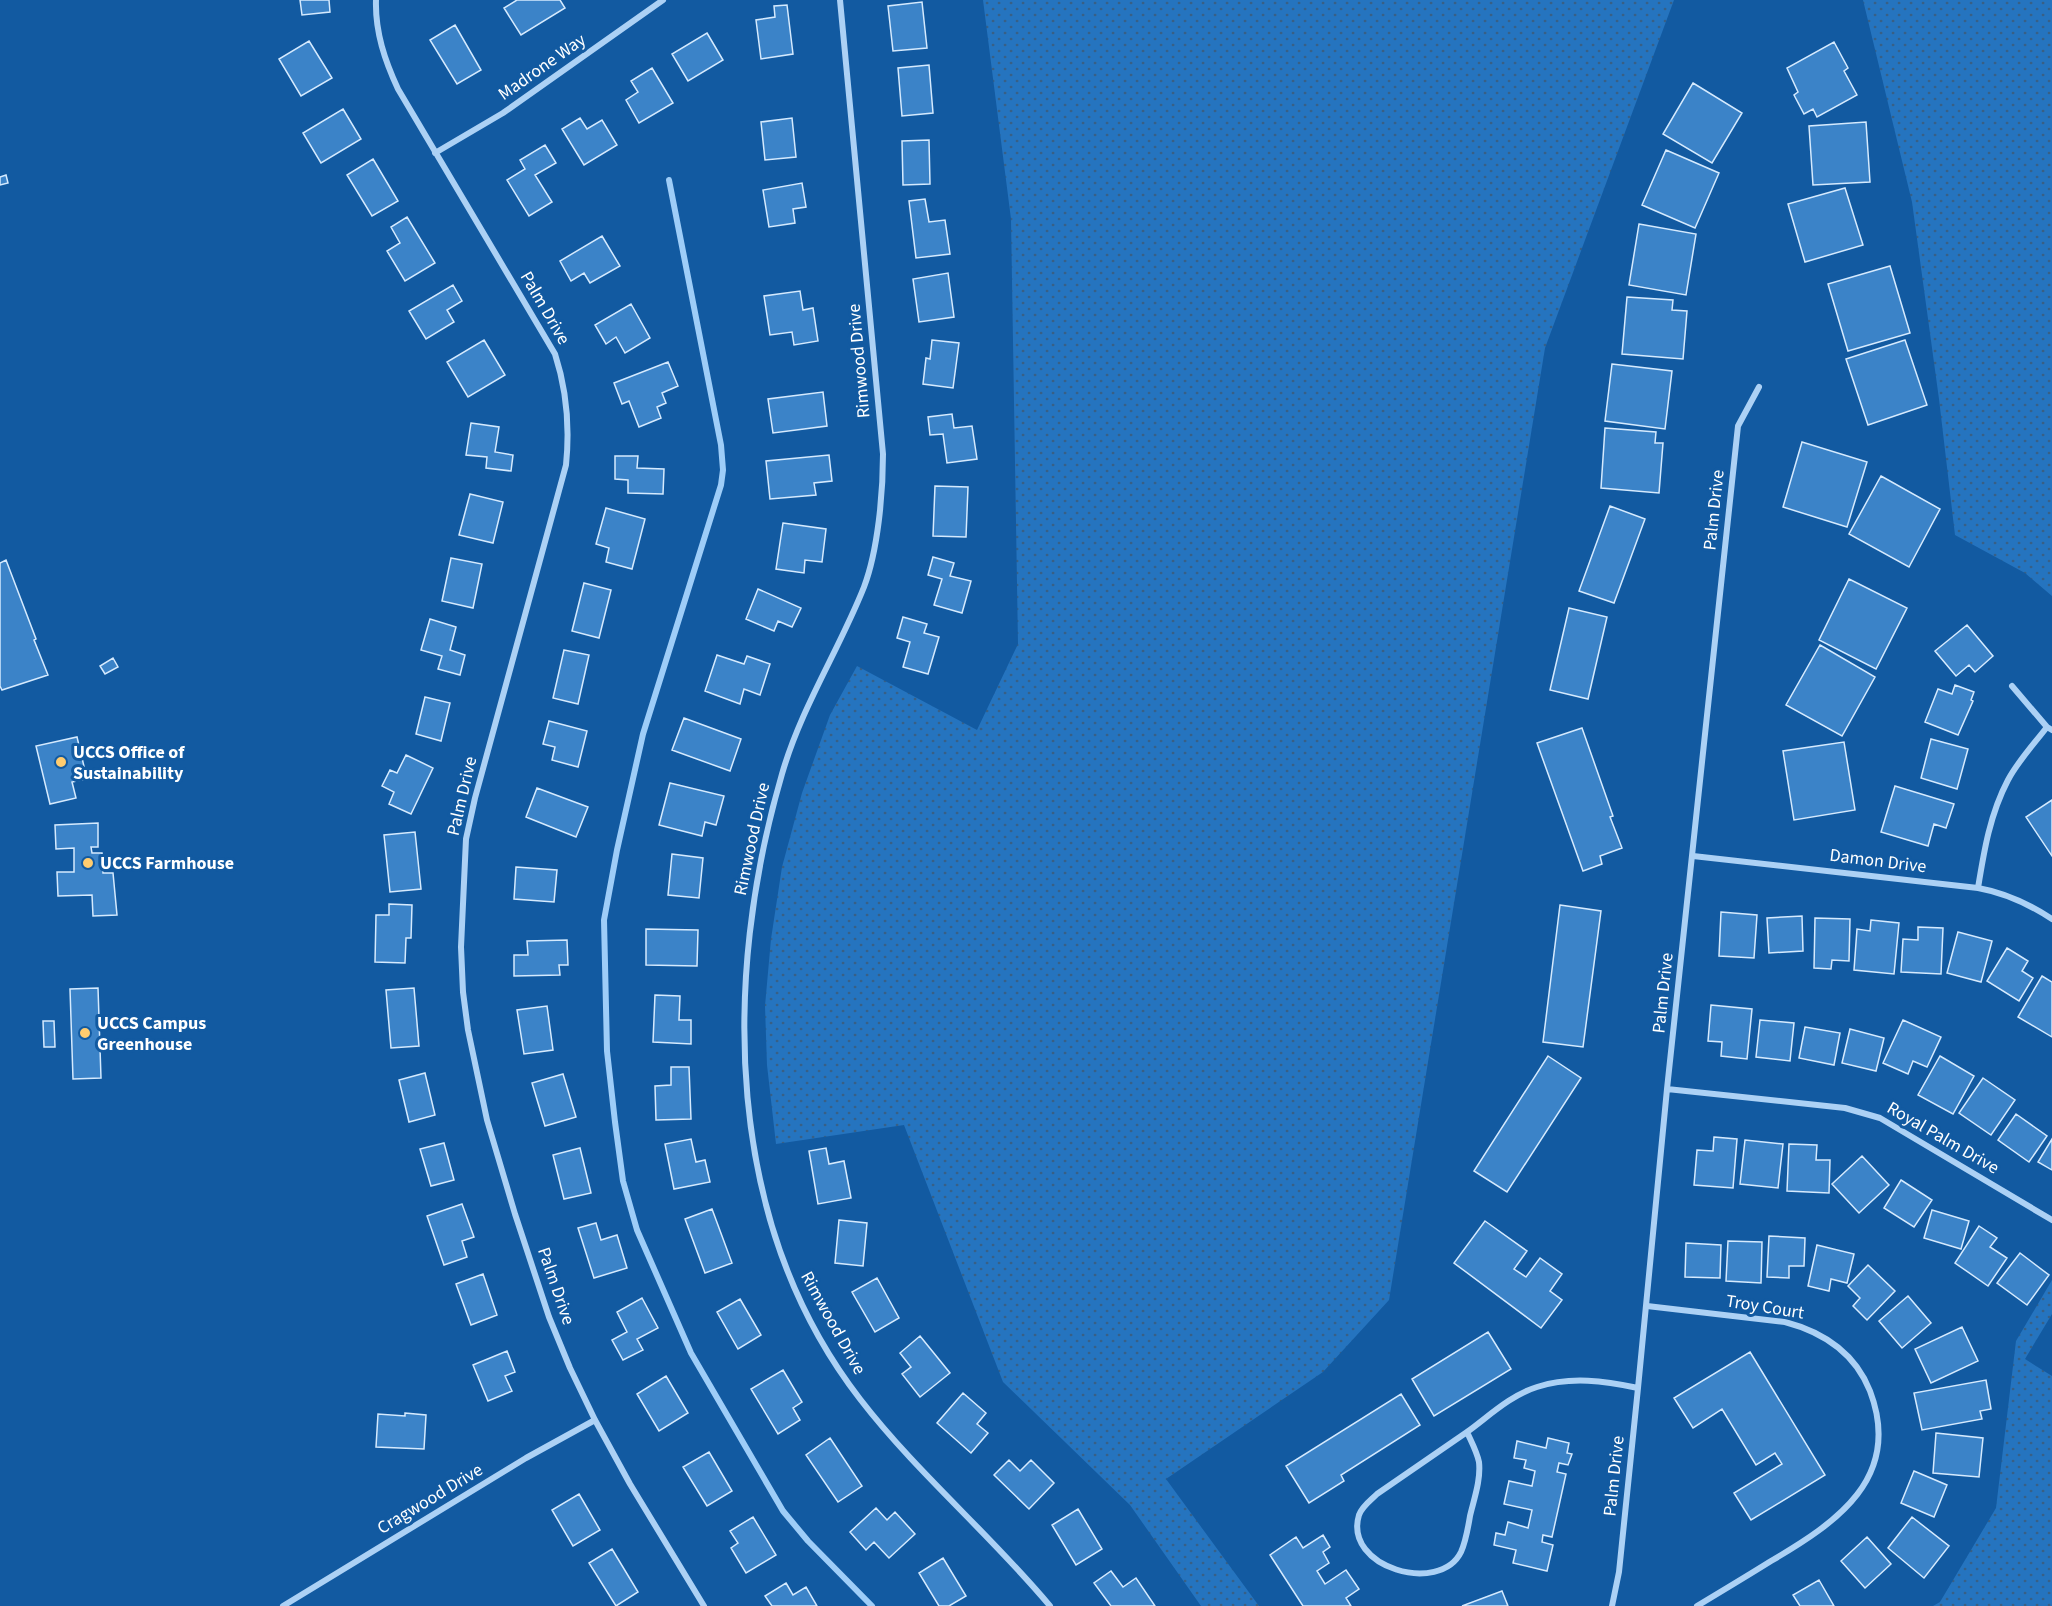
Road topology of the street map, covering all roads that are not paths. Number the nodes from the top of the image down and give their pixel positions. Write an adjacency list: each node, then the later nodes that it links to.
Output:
1 (376, 0): 4 (street, Palm Drive)
2 (663, 0): 4 (street, Madrone Way)
3 (840, 0): 19 (street, Rimwood Drive)
4 (435, 153): 15 (street, Palm Drive)
5 (1759, 387): 8 (street, Palm Drive)
6 (2012, 686): 7 (street)
7 (2050, 729): 9 (street)
8 (1694, 856): 9 (street, Damon Drive); 11 (street, Palm Drive)
9 (1978, 888): 10 (street, Damon Drive)
10 (2052, 919)
11 (1667, 1089): 12 (street, Royal Palm Drive); 13 (street, Palm Drive)
12 (2052, 1220)
13 (1647, 1306): 14 (street, Palm Drive); 21 (street, Troy Court)
14 (1638, 1388): 16 (street); 20 (street, Palm Drive)
15 (595, 1420): 17 (street, Cragwood Drive); 18 (street, Palm Drive)
16 (1467, 1432): 16 (street)
17 (283, 1606)
18 (704, 1606)
19 (1050, 1606)
20 (1612, 1606)
21 (1697, 1606)

